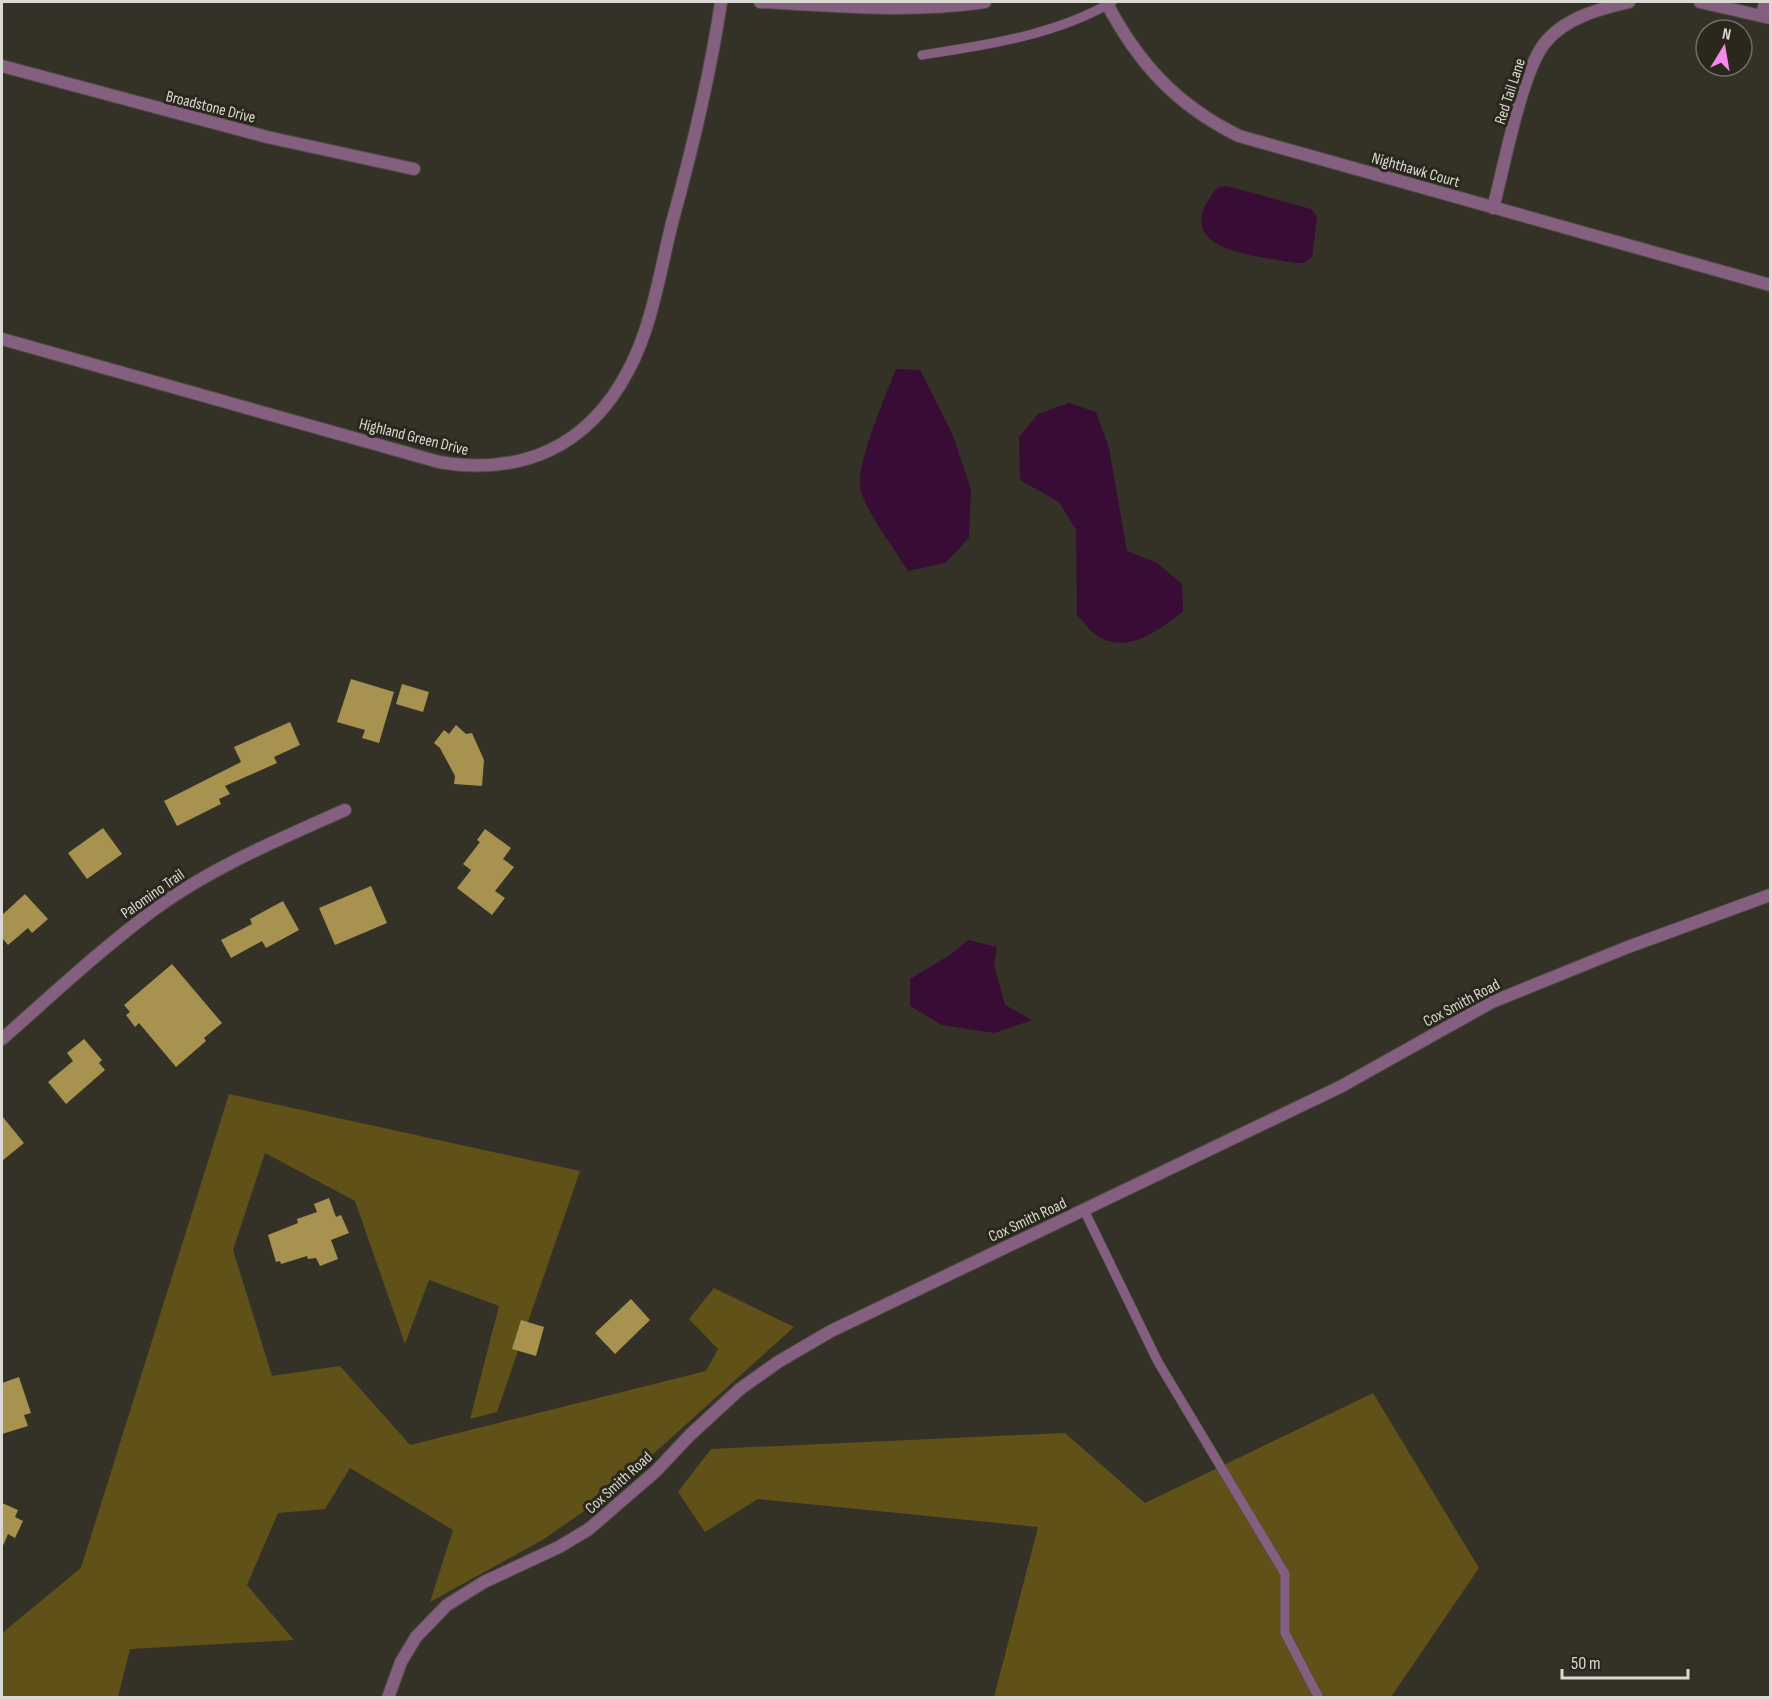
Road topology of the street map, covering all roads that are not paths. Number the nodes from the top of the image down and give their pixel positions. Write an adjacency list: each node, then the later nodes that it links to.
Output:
1 (721, 2): 15 (street, Highland Green Drive)
2 (760, 2): 8 (street)
3 (986, 2): 8 (street)
4 (1109, 2): 10 (lane); 13 (street, Nighthawk Court)
5 (1629, 2): 13 (street, Red Tail Lane)
6 (1700, 2): 9 (street)
7 (1765, 2): 9 (street)
8 (891, 6)
9 (1766, 17)
10 (922, 55)
11 (2, 66): 12 (street, Broadstone Drive)
12 (414, 169)
13 (1493, 208): 14 (street, Nighthawk Court)
14 (1770, 285)
15 (2, 339)
16 (345, 810): 18 (street, Palomino Trail)
17 (1770, 896): 19 (street, Cox Smith Road)
18 (2, 1039)
19 (1084, 1210): 20 (street, Cox Smith Road); 21 (lane)
20 (388, 1698)
21 (1319, 1698)

